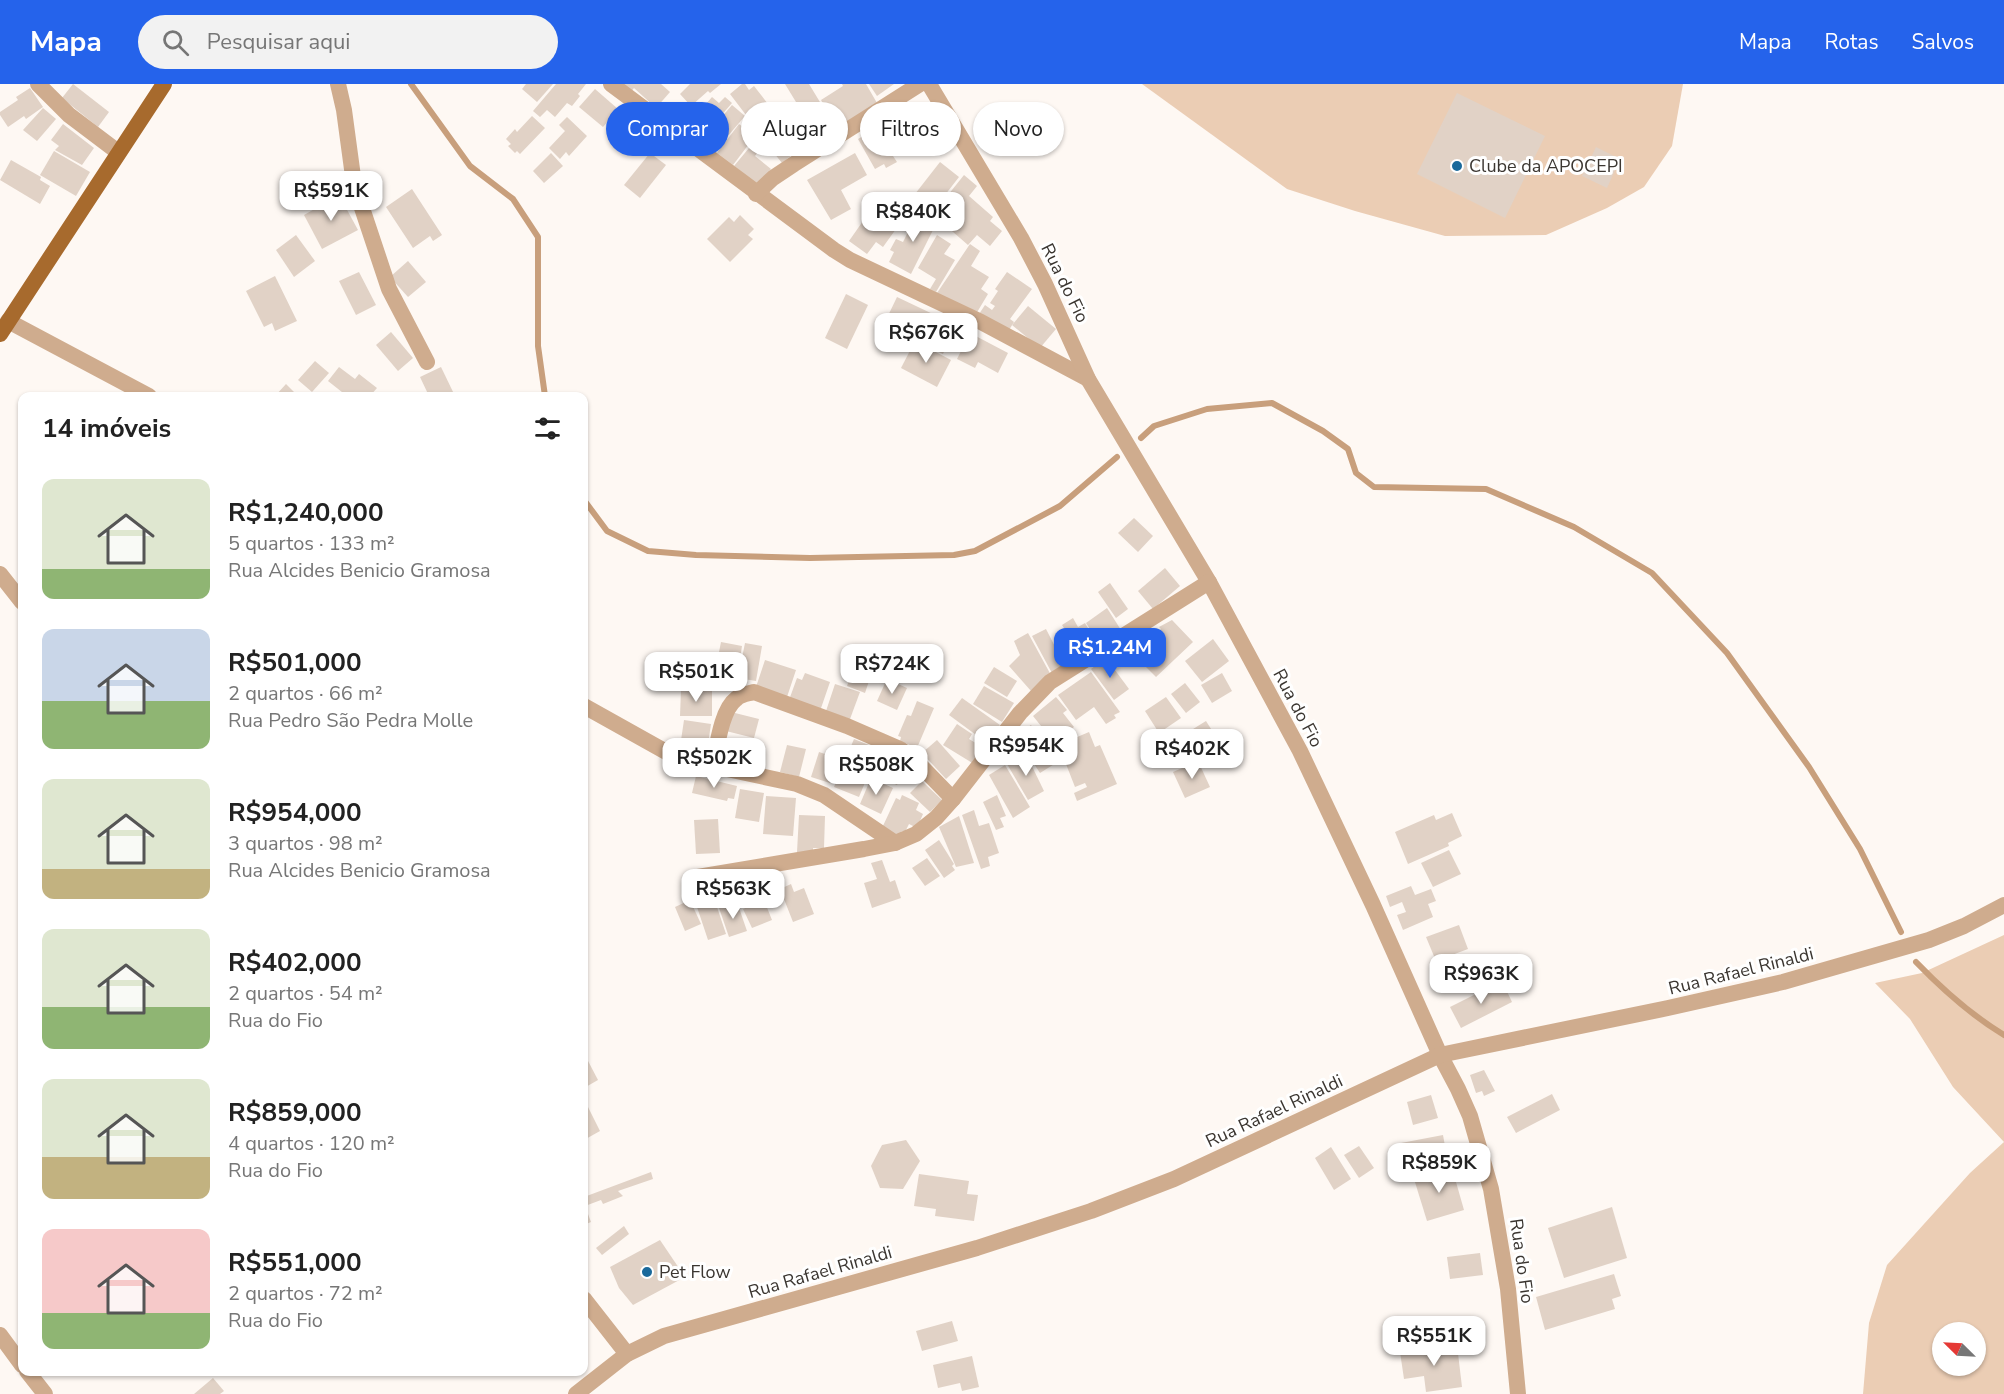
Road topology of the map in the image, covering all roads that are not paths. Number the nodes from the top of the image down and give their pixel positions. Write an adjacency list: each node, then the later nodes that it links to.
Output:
1 (38, 84): 7 (street)
2 (164, 84): 7 (main road)
3 (338, 84): 10 (street)
4 (611, 84): 8 (street)
5 (920, 84): 8 (street)
6 (929, 84): 11 (street, Rua do Fio)
7 (118, 152): 9 (main road)
8 (756, 194): 11 (street)
9 (4, 328): 12 (street)
10 (427, 362)
11 (1088, 379): 14 (street, Rua do Fio)
12 (140, 392)
13 (0, 574): 15 (street)
14 (1209, 582): 18 (street); 22 (street, Rua do Fio)
15 (18, 597)
16 (588, 708): 17 (street)
17 (712, 766): 18 (street); 19 (street)
18 (953, 799): 19 (street)
19 (895, 843): 20 (street)
20 (692, 878)
21 (2004, 905): 22 (street, Rua Rafael Rinaldi)
22 (1440, 1055): 25 (street, Rua Rafael Rinaldi); 30 (street, Rua do Fio)
23 (588, 1304): 25 (street)
24 (0, 1335): 26 (street)
25 (627, 1354): 29 (street, Rua Rafael Rinaldi)
26 (18, 1360)
27 (31, 1376): 28 (street)
28 (45, 1394)
29 (576, 1394)
30 (1518, 1394)

